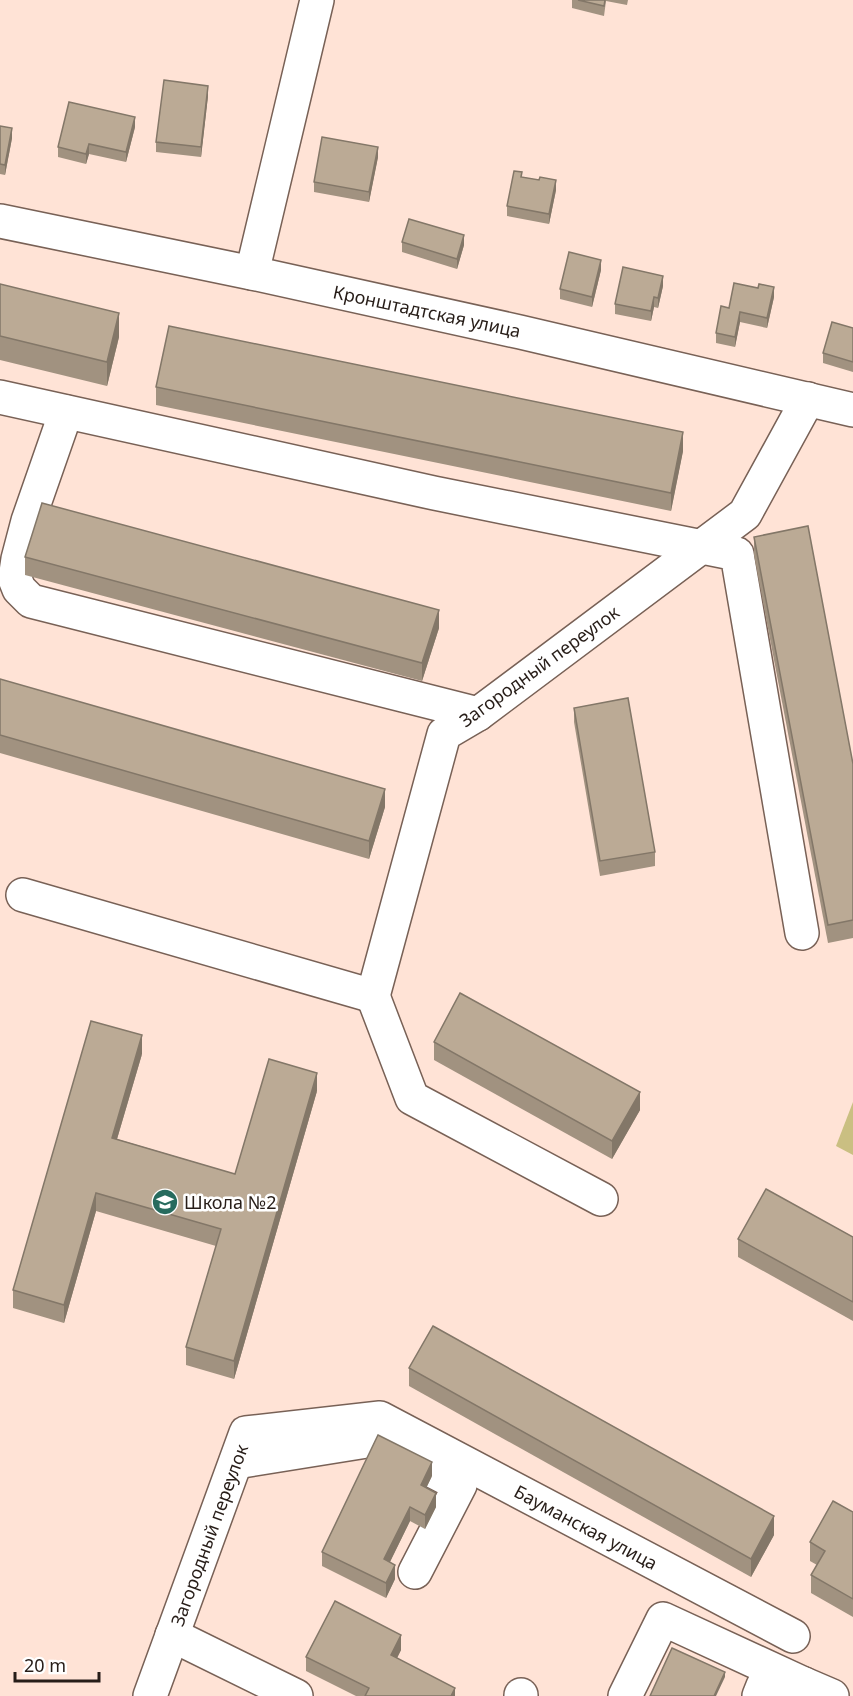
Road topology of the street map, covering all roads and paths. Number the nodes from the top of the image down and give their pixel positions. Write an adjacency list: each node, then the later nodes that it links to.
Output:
1 (317, 0): 3 (street)
2 (0, 221): 3 (street, Кронштадтская улица)
3 (252, 273): 5 (street, Кронштадтская улица)
4 (0, 397): 7 (street)
5 (808, 399): 6 (street, Кронштадтская улица); 8 (street, Загородный переулок)
6 (853, 410)
7 (66, 412): 8 (street); 9 (street)
8 (700, 547): 9 (street, Загородный переулок); 11 (street)
9 (478, 714): 12 (street, Загородный переулок)
10 (23, 895): 12 (street)
11 (801, 933)
12 (373, 996): 13 (street)
13 (601, 1199)
14 (380, 1418): 15 (street, Загородный переулок); 18 (street, Бауманская улица)
15 (236, 1461): 16 (street); 17 (street, Загородный переулок)
16 (415, 1572)
17 (172, 1635): 19 (street); 21 (street, Загородный переулок)
18 (793, 1636)
19 (248, 1684): 22 (street)
20 (818, 1690): 23 (street); 24 (street)
21 (150, 1696)
22 (296, 1696)
23 (625, 1696)
24 (759, 1696)

